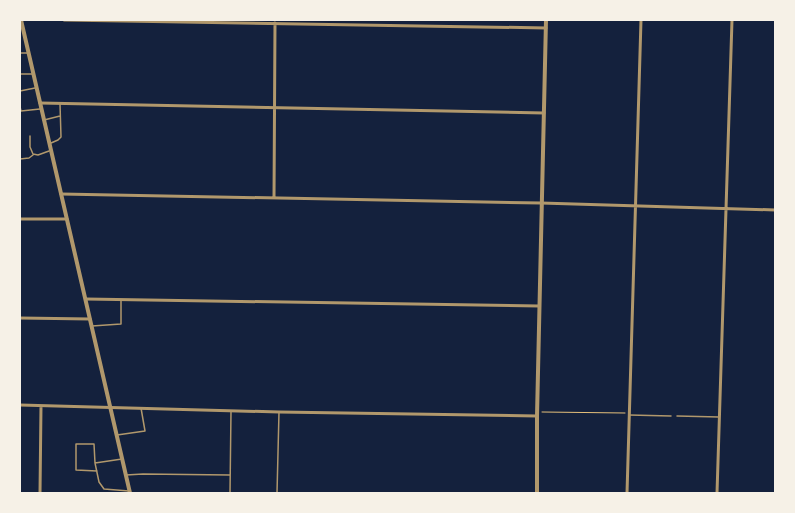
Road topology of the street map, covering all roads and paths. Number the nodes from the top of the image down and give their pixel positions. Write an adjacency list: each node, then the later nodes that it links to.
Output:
1 (21, 20): 8 (street)
2 (64, 20): 6 (street)
3 (546, 20): 7 (street)
4 (641, 20): 31 (street)
5 (732, 20): 32 (street)
6 (275, 24): 7 (street); 18 (street)
7 (546, 28): 20 (street)
8 (22, 34): 9 (street)
9 (29, 52): 10 (lane); 12 (street)
10 (20, 53)
11 (20, 74): 12 (lane)
12 (34, 74): 13 (street)
13 (37, 87): 14 (lane); 15 (street)
14 (20, 91)
15 (40, 103): 16 (street); 19 (street)
16 (60, 104): 18 (street); 21 (lane)
17 (20, 107): 19 (lane)
18 (275, 107): 20 (street); 29 (street)
19 (42, 109): 22 (street)
20 (544, 113): 30 (street)
21 (60, 116): 22 (lane); 24 (lane)
22 (44, 120): 24 (street)
23 (30, 136): 26 (lane)
24 (50, 144): 25 (street)
25 (51, 150): 26 (lane); 28 (street)
26 (33, 154): 27 (lane)
27 (20, 159)
28 (61, 194): 29 (street); 35 (street)
29 (274, 198): 30 (street)
30 (541, 203): 31 (street); 38 (street)
31 (636, 205): 32 (street); 48 (street)
32 (727, 209): 33 (street); 52 (street)
33 (775, 210)
34 (20, 219): 35 (street)
35 (67, 219): 36 (street)
36 (86, 299): 37 (street); 40 (street)
37 (121, 300): 38 (street); 41 (lane)
38 (539, 306): 49 (street)
39 (20, 318): 40 (street)
40 (90, 319): 41 (street)
41 (92, 326): 44 (street)
42 (20, 405): 43 (street)
43 (41, 406): 44 (street); 60 (street)
44 (111, 407): 45 (street); 53 (street)
45 (141, 408): 46 (street); 53 (lane)
46 (231, 411): 47 (street); 58 (lane)
47 (279, 412): 49 (street); 62 (lane)
48 (629, 415): 49 (path); 50 (lane); 64 (street)
49 (537, 416): 63 (street)
50 (671, 416)
51 (677, 416): 52 (lane)
52 (719, 417): 65 (street)
53 (117, 435): 54 (street)
54 (122, 459): 55 (lane); 57 (street)
55 (95, 463): 56 (lane); 56 (lane)
56 (97, 471): 59 (lane)
57 (126, 475): 58 (lane); 59 (street)
58 (230, 475): 61 (lane)
59 (129, 492)
60 (40, 493)
61 (230, 493)
62 (277, 493)
63 (537, 493)
64 (627, 493)
65 (717, 493)

